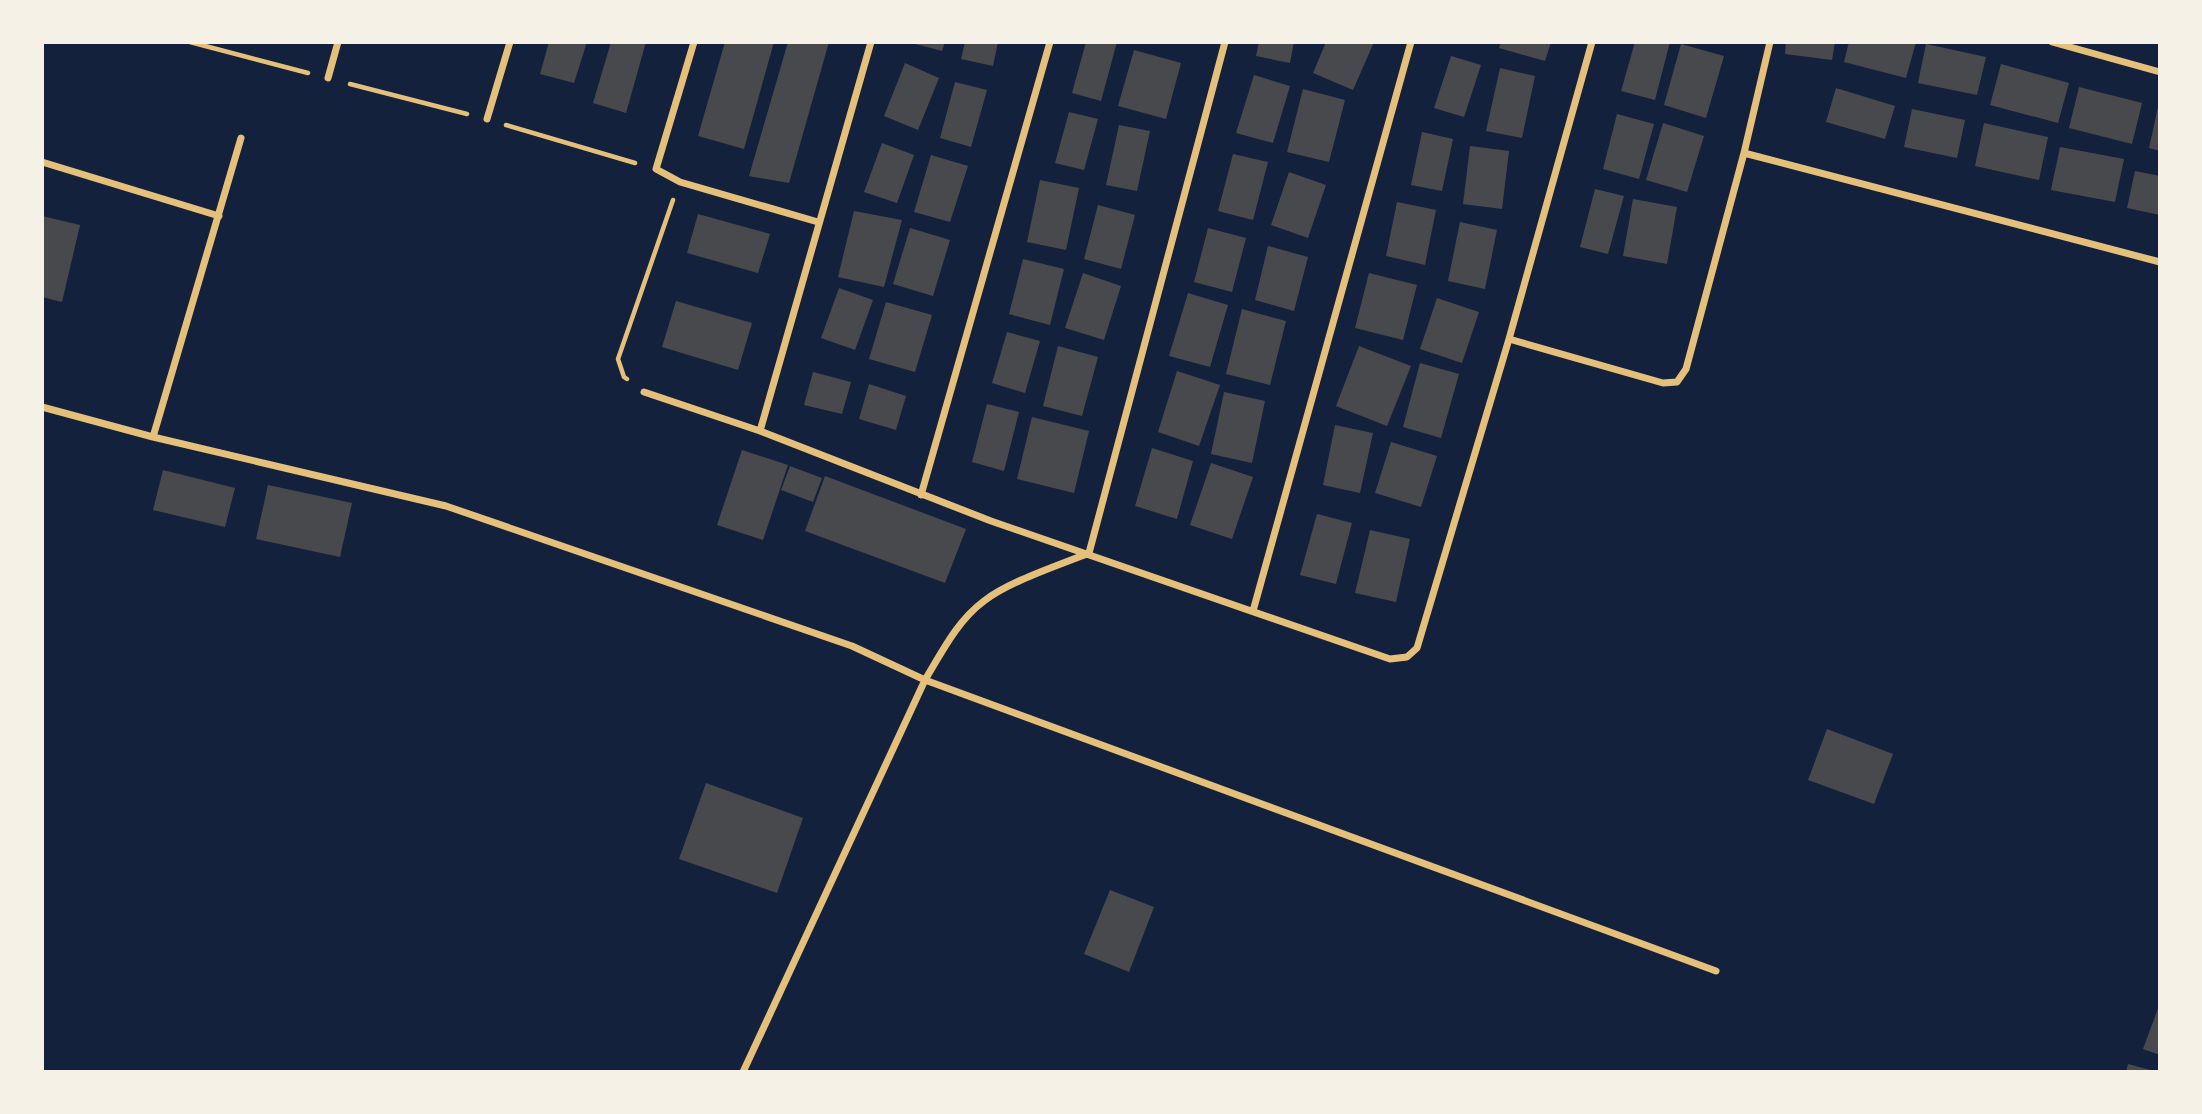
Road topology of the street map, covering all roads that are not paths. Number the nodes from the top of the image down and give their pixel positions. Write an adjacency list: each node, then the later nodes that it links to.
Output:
1 (338, 42): 12 (street)
2 (510, 42): 13 (street)
3 (694, 42): 18 (street)
4 (871, 42): 18 (street)
5 (1049, 42): 25 (street)
6 (1225, 42): 26 (street)
7 (1411, 42): 27 (street)
8 (1592, 42): 20 (street)
9 (1770, 42): 15 (street)
10 (2052, 42): 11 (street)
11 (2160, 72)
12 (328, 78)
13 (486, 119)
14 (241, 138): 17 (street)
15 (1744, 153): 19 (street); 20 (street)
16 (42, 162): 17 (street)
17 (219, 216): 24 (street)
18 (818, 222): 23 (street)
19 (2160, 261)
20 (1509, 339): 27 (street)
21 (644, 392): 23 (street)
22 (42, 407): 24 (street)
23 (760, 431): 25 (street)
24 (153, 437): 28 (street)
25 (921, 495): 26 (street)
26 (1088, 553): 27 (street); 28 (street)
27 (1253, 611)
28 (925, 680): 29 (street); 30 (street)
29 (1716, 971)
30 (743, 1072)

